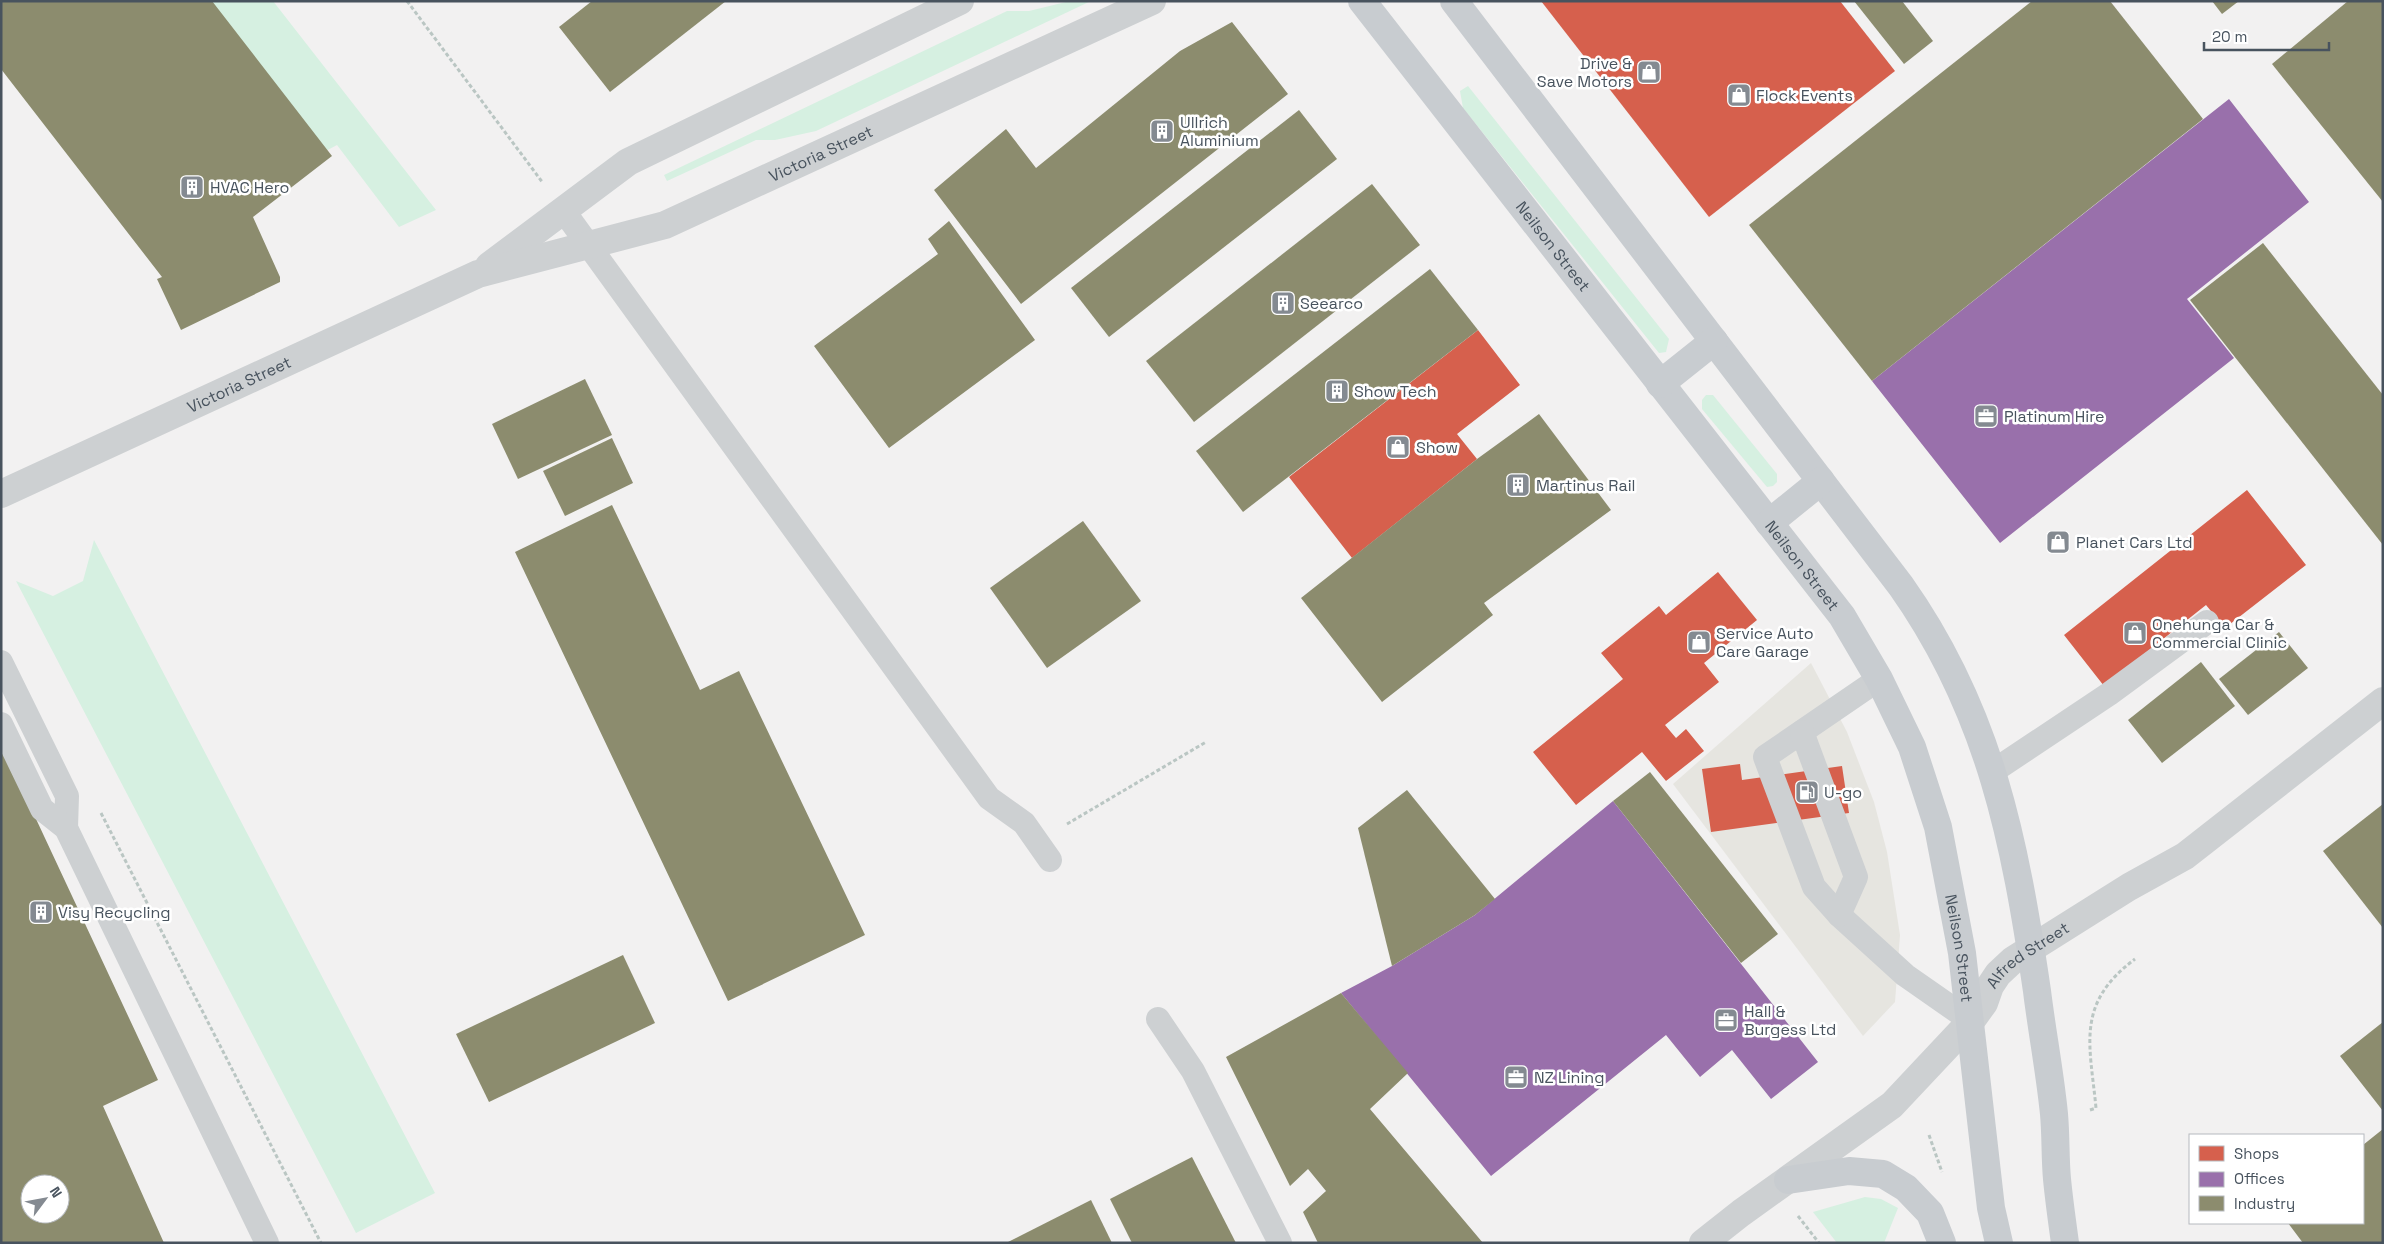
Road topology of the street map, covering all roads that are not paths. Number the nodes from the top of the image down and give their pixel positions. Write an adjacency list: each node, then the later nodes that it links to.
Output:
1 (960, 1): 5 (street, Victoria Street)
2 (1152, 1): 6 (street, Victoria Street)
3 (1362, 1): 9 (main road, Neilson Street)
4 (1454, 1): 8 (main road)
5 (563, 210): 6 (lane); 7 (street, Victoria Street)
6 (586, 245): 7 (street, Victoria Street); 21 (lane)
7 (478, 274): 11 (street, Victoria Street)
8 (1714, 341): 9 (main road); 10 (main road)
9 (1660, 384): 12 (main road, Neilson Street)
10 (1820, 481): 12 (main road); 19 (main road)
11 (1, 494)
12 (1769, 523): 15 (main road, Neilson Street)
13 (2207, 622): 19 (lane)
14 (1, 662): 20 (lane)
15 (1879, 679): 18 (lane); 25 (main road, Neilson Street)
16 (2383, 702): 23 (street, Alfred Street)
17 (1, 724): 20 (lane)
18 (1802, 732): 22 (lane); 22 (lane)
19 (1992, 772): 23 (main road)
20 (66, 828): 27 (lane)
21 (1044, 850)
22 (1839, 915): 25 (lane)
23 (2031, 948): 25 (street, Alfred Street); 32 (main road)
24 (1158, 1019): 28 (lane)
25 (1971, 1021): 26 (street, Alfred Street); 31 (main road, Neilson Street)
26 (1788, 1180): 29 (street, Alfred Street); 30 (main road)
27 (267, 1243)
28 (1280, 1243)
29 (1704, 1243)
30 (1942, 1243)
31 (1999, 1243)
32 (2065, 1243)

